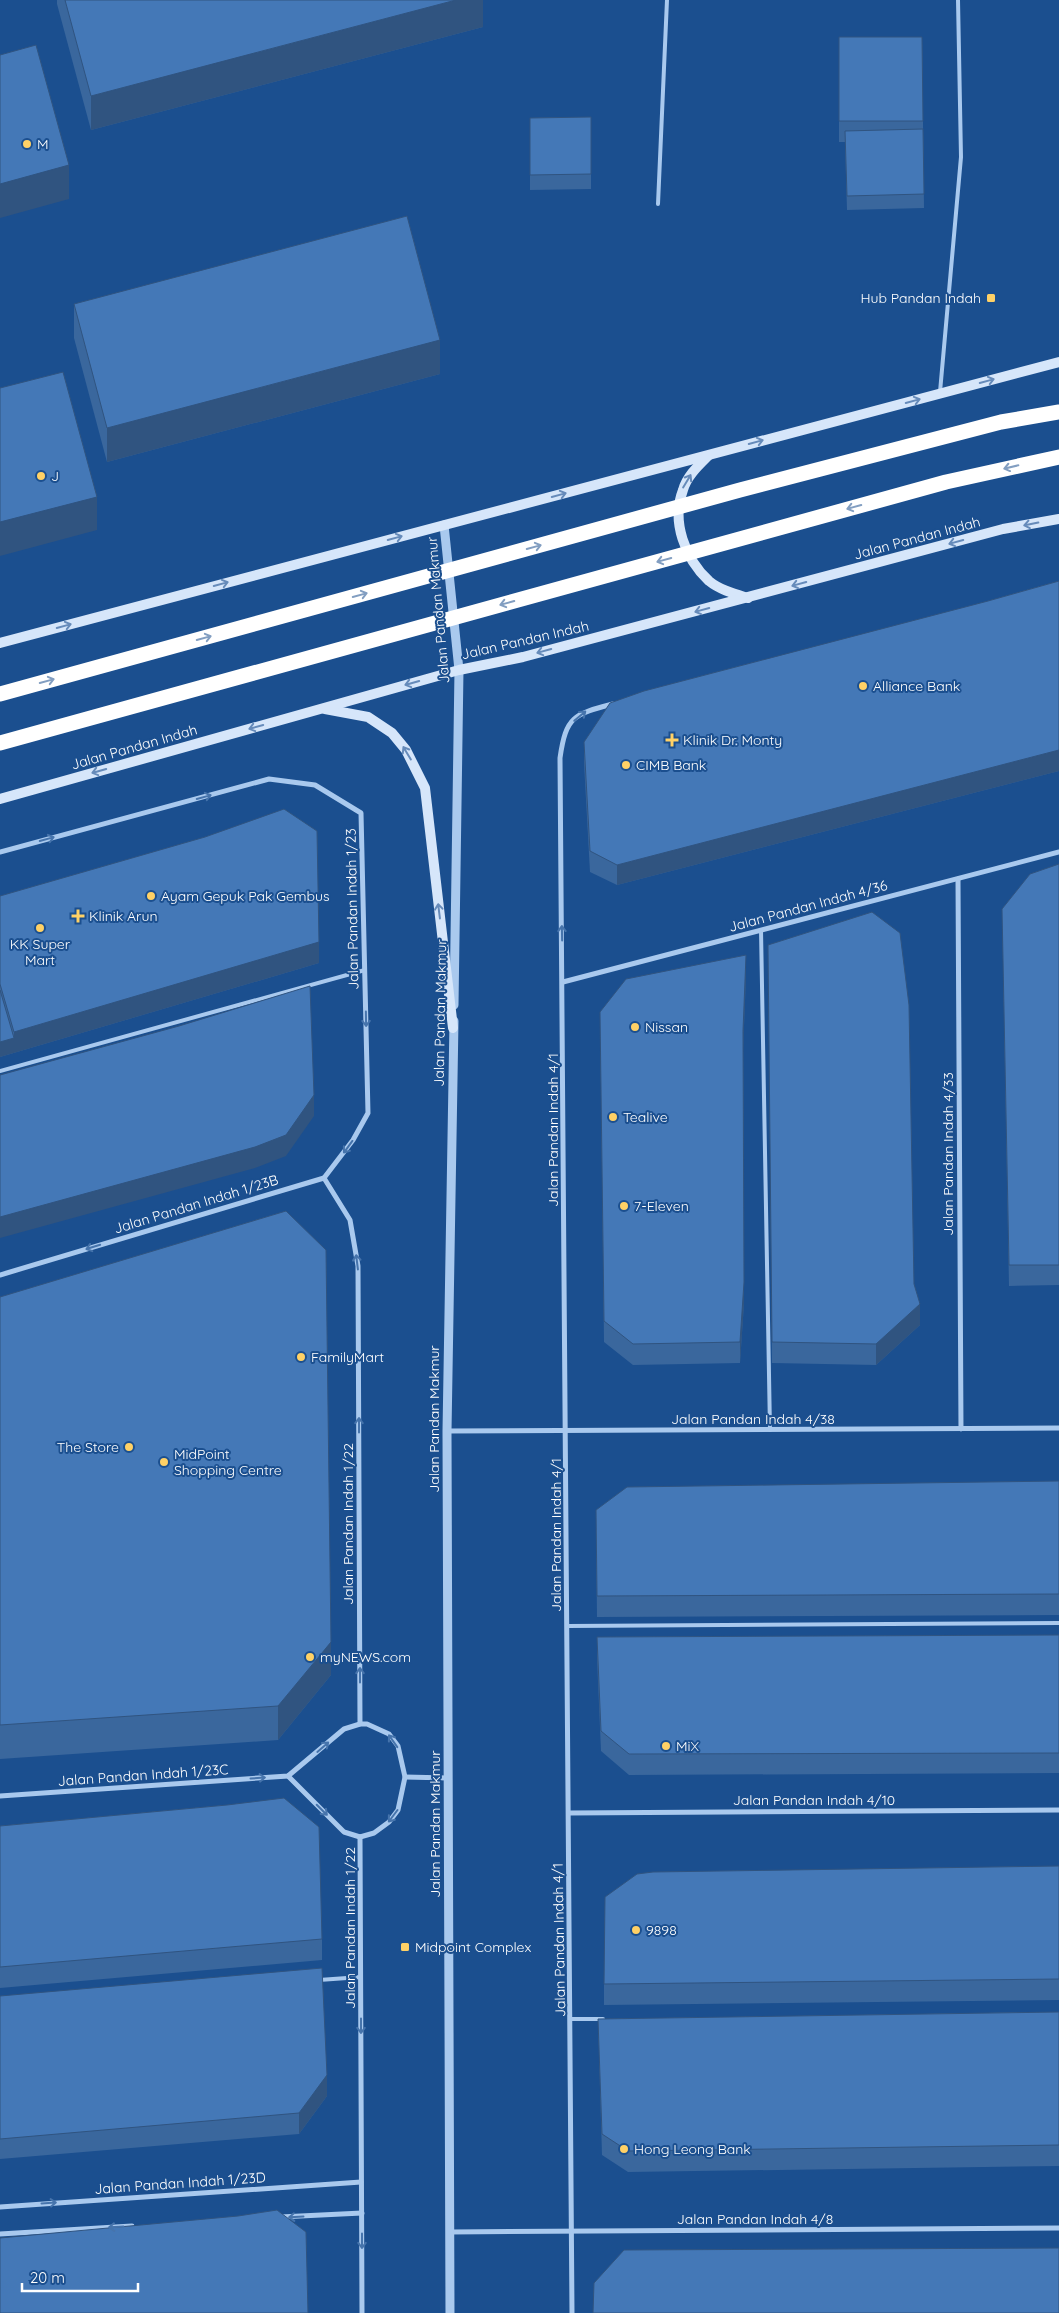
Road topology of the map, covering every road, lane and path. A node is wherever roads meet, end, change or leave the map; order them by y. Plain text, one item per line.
1 (668, 0) edge
2 (958, 0) edge
3 (658, 204) dead end
4 (1059, 362) edge
5 (940, 394) junction
6 (1059, 412) edge
7 (709, 455) junction
8 (1059, 456) edge
9 (1059, 518) edge
10 (444, 525) junction
11 (749, 598) junction
12 (0, 643) edge
13 (459, 670) junction
14 (0, 694) edge
15 (621, 702) edge
16 (323, 708) junction
17 (0, 743) edge
18 (0, 798) edge
19 (0, 852) edge
20 (1059, 852) edge
21 (958, 879) junction
22 (761, 930) junction
23 (365, 970) junction
24 (563, 982) junction
25 (453, 1028) junction
26 (0, 1071) edge
27 (324, 1178) junction
28 (0, 1275) edge
29 (960, 1428) junction
30 (1059, 1428) edge
31 (566, 1430) junction
32 (770, 1430) junction
33 (447, 1431) junction
34 (1059, 1623) edge
35 (567, 1626) junction
36 (360, 1724) junction
37 (288, 1776) junction
38 (406, 1777) junction
39 (448, 1778) junction
40 (0, 1796) edge
41 (1059, 1810) edge
42 (569, 1813) junction
43 (360, 1837) junction
44 (361, 1977) junction
45 (313, 1980) edge
46 (610, 2018) edge
47 (571, 2019) junction
48 (361, 2182) junction
49 (0, 2207) edge
50 (362, 2213) junction
51 (274, 2218) edge
52 (137, 2226) edge
53 (1059, 2228) edge
54 (572, 2231) junction
55 (450, 2232) junction
56 (0, 2234) edge
57 (362, 2313) edge
58 (450, 2313) edge
59 (572, 2313) edge

1 - 3 lane
2 - 5 lane
5 -> 4 main road
7 -> 5 main road
14 -> 6 highway, bridge
10 -> 7 main road
11 -> 7 main road
8 -> 17 highway, bridge
9 -> 11 main road, Jalan Pandan Indah
12 -> 10 main road
10 - 13 street, Jalan Pandan Makmur
11 -> 13 main road, Jalan Pandan Indah
13 -> 16 main road, Jalan Pandan Indah
13 - 25 street, Jalan Pandan Makmur
24 -> 15 street, Jalan Pandan Indah 4/1
16 -> 18 main road, Jalan Pandan Indah
25 -> 16 main road
19 -> 23 street, Jalan Pandan Indah 1/23
20 - 21 street, Jalan Pandan Indah 4/36
21 - 22 street, Jalan Pandan Indah 4/36
21 - 29 street, Jalan Pandan Indah 4/33
22 - 24 street, Jalan Pandan Indah 4/36
22 - 32 lane
23 - 26 lane
23 -> 27 street, Jalan Pandan Indah 1/23
24 - 31 street, Jalan Pandan Indah 4/1
25 - 33 street, Jalan Pandan Makmur
27 -> 28 street, Jalan Pandan Indah 1/23B
36 -> 27 street, Jalan Pandan Indah 1/22
29 - 30 street, Jalan Pandan Indah 4/38
29 - 32 street, Jalan Pandan Indah 4/38
31 - 32 street, Jalan Pandan Indah 4/38
31 - 33 street, Jalan Pandan Indah 4/38
31 - 35 street, Jalan Pandan Indah 4/1
33 - 39 street, Jalan Pandan Makmur
34 - 35 lane
35 - 42 street, Jalan Pandan Indah 4/1
37 -> 36 street
38 -> 36 street, Jalan Pandan Indah 1/22
40 -> 37 street, Jalan Pandan Indah 1/23C
37 -> 43 street
38 - 39 street
38 -> 43 street, Jalan Pandan Indah 1/22
39 - 55 street, Jalan Pandan Makmur
41 - 42 street, Jalan Pandan Indah 4/10
42 - 47 street, Jalan Pandan Indah 4/1
43 - 44 street, Jalan Pandan Indah 1/22
44 - 45 lane
44 -> 48 street, Jalan Pandan Indah 1/22
46 - 47 lane
47 - 54 street, Jalan Pandan Indah 4/1
49 -> 48 street, Jalan Pandan Indah 1/23D
48 - 50 street, Jalan Pandan Indah 1/22
50 -> 51 street
50 -> 57 street, Jalan Pandan Indah 1/22
52 -> 56 street
53 - 54 street, Jalan Pandan Indah 4/8
54 - 55 street, Jalan Pandan Indah 4/8
54 - 59 street, Jalan Pandan Indah 4/1
55 - 58 street, Jalan Pandan Makmur

